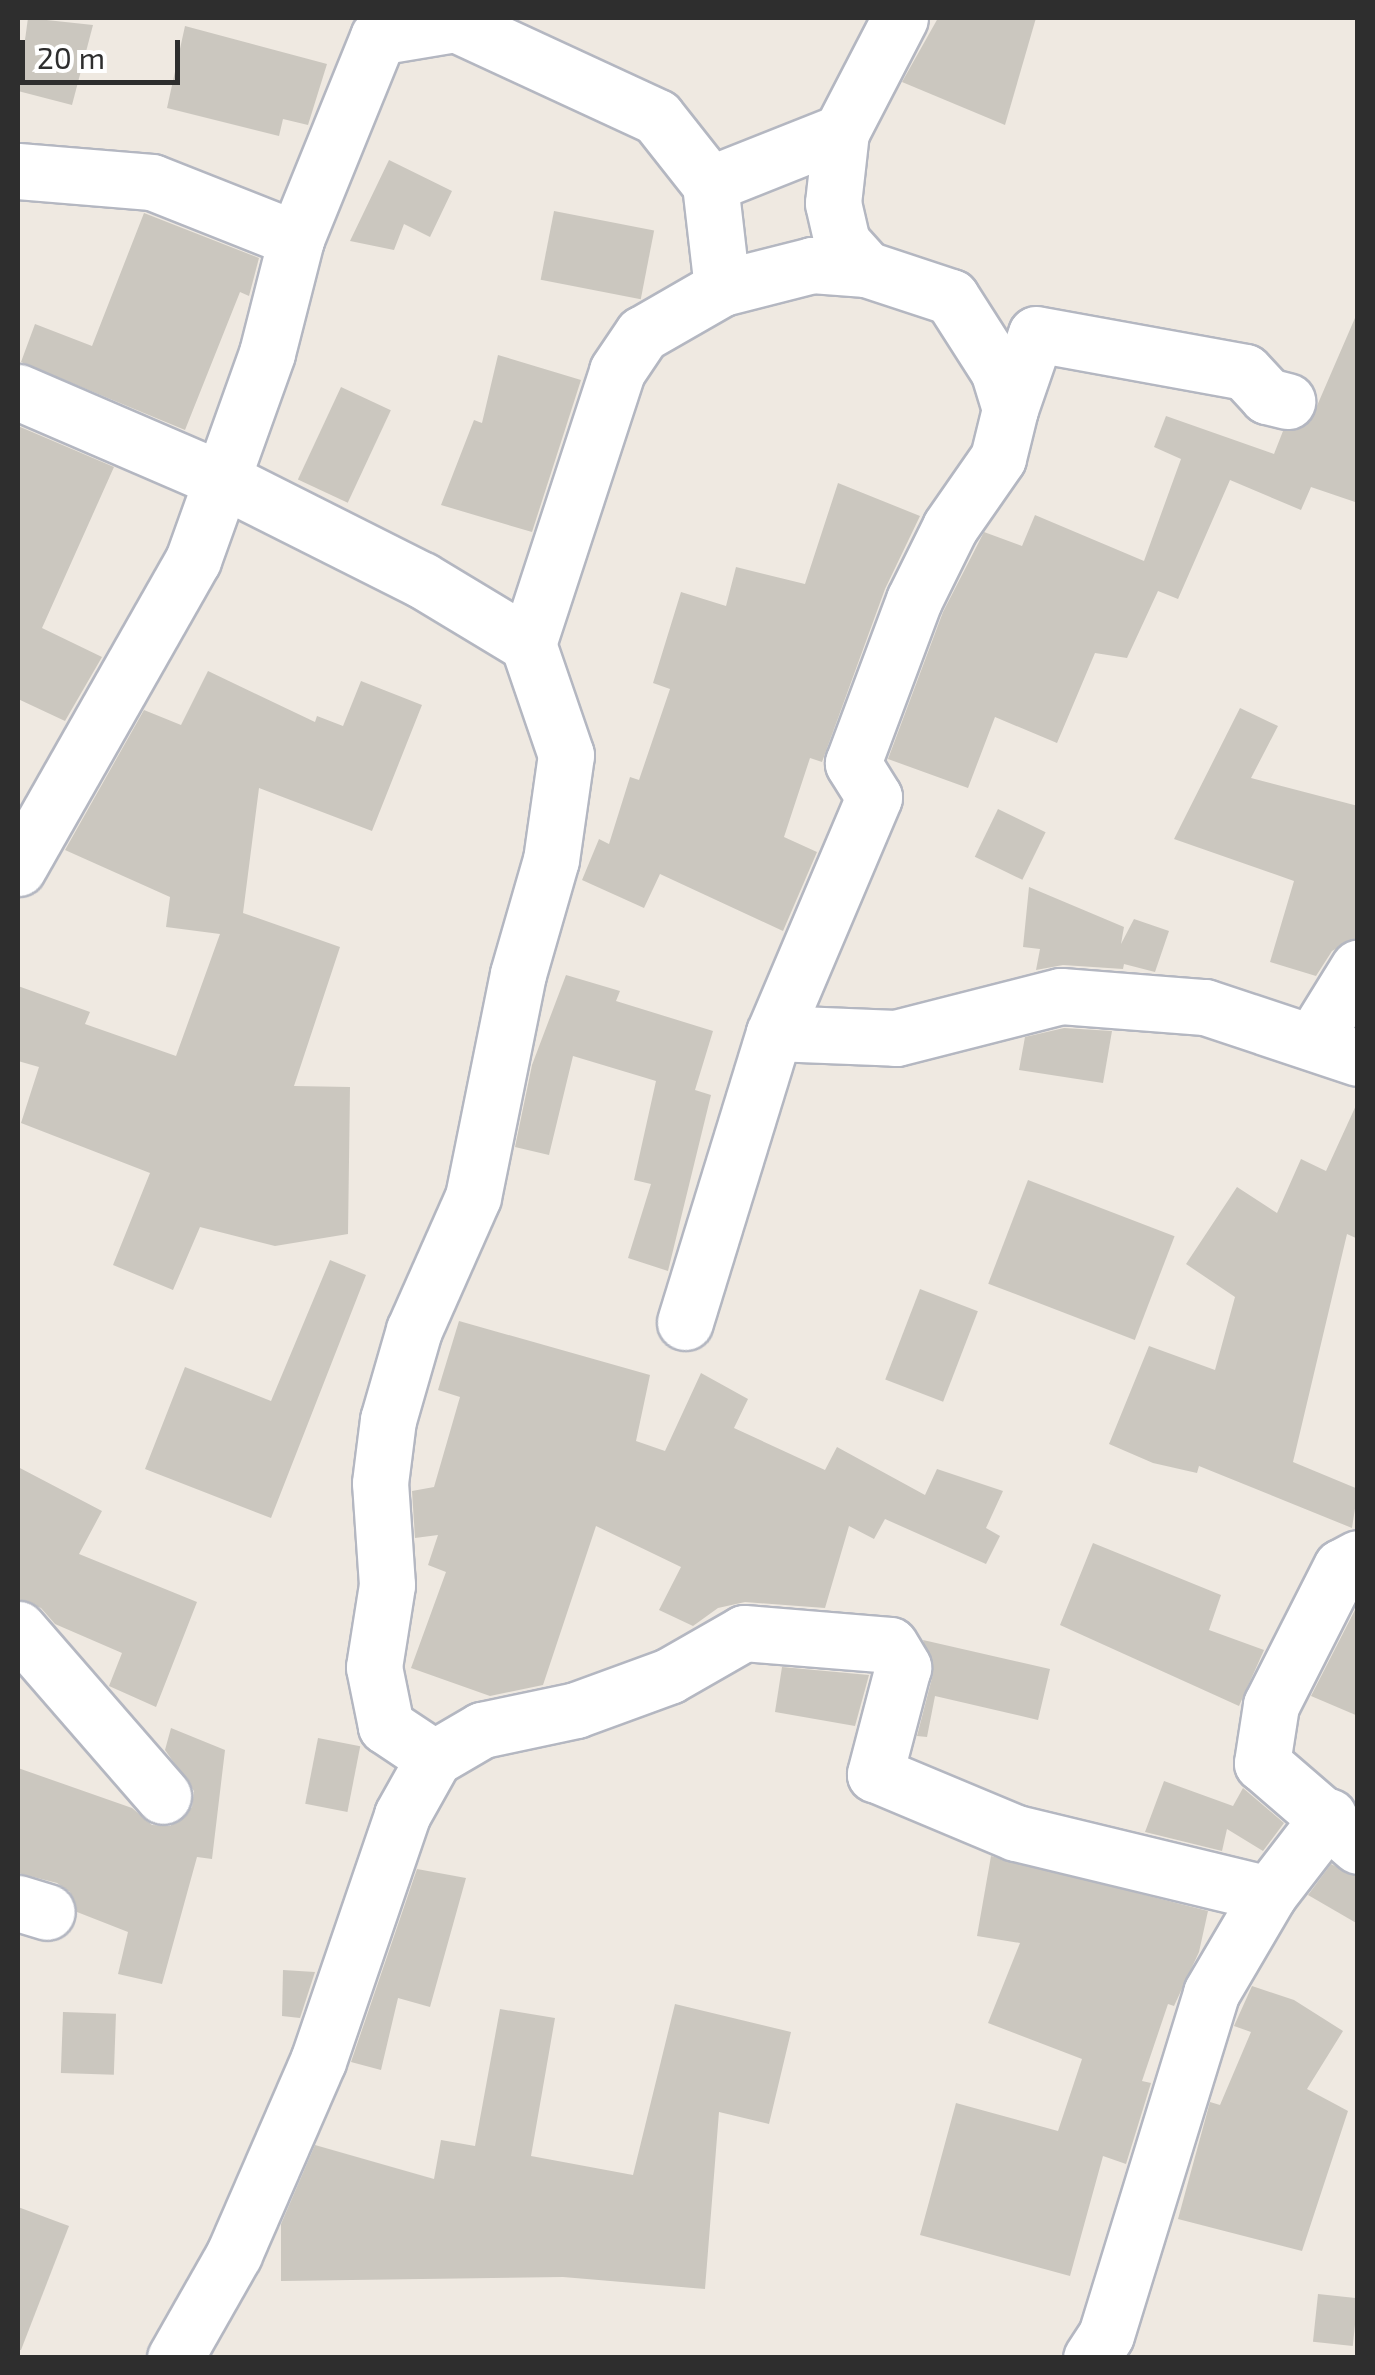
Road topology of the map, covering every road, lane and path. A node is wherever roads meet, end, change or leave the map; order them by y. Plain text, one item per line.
1 (900, 18) edge
2 (841, 132) junction
3 (18, 171) edge
4 (710, 184) junction
5 (296, 239) junction
6 (866, 269) junction
7 (722, 288) junction
8 (18, 392) edge
9 (1287, 402) dead end
10 (1010, 408) junction
11 (225, 482) junction
12 (528, 644) junction
13 (18, 868) edge
14 (1358, 968) edge
15 (774, 1034) junction
16 (1336, 1048) edge
17 (686, 1322) dead end
18 (1358, 1558) edge
19 (18, 1628) edge
20 (434, 1758) junction
21 (163, 1796) dead end
22 (1344, 1831) edge
23 (1270, 1894) junction
24 (175, 2358) edge
25 (1091, 2358) edge

1 - 2 street
2 - 4 street
2 - 6 street
3 - 5 street
4 - 5 street
4 - 7 street
5 - 11 street
6 - 7 street
6 - 10 street
7 - 12 street
8 - 11 street
9 - 10 street
10 - 15 street
11 - 12 street
11 - 13 street
12 - 20 street
14 - 16 street
15 - 16 street
15 - 17 street
18 - 22 street
19 - 21 street
20 - 23 street
20 - 24 street
22 - 23 street
23 - 25 street

